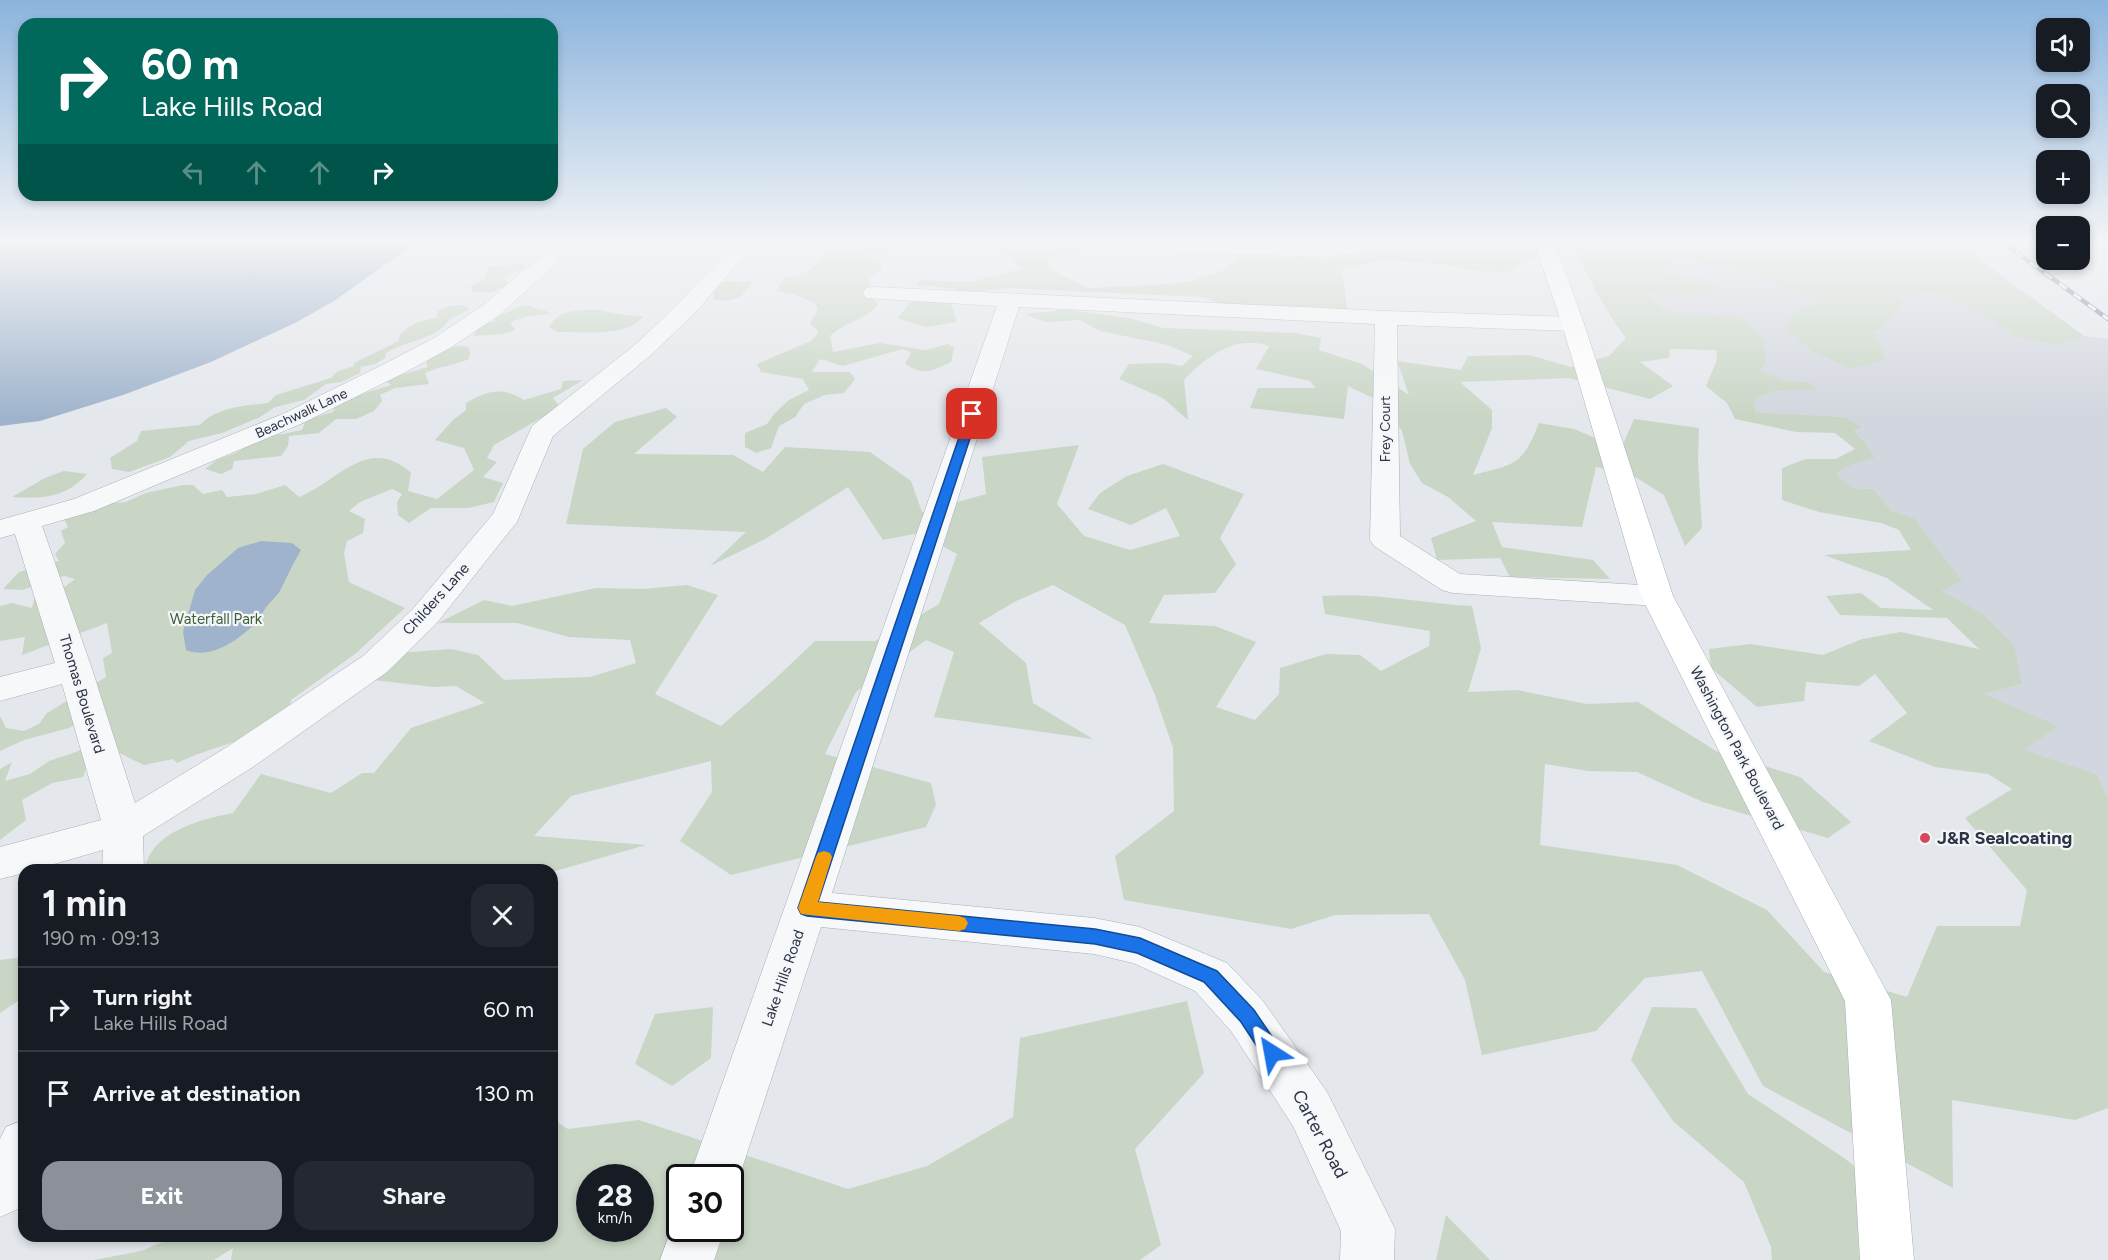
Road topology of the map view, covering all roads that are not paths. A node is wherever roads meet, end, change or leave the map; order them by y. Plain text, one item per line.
1 (503, 300) edge
2 (694, 300) edge
3 (992, 300) edge
4 (1565, 300) edge
5 (1010, 301) junction
6 (1386, 318) junction
7 (1573, 324) junction
8 (13, 525) edge
9 (1658, 596) junction
10 (75, 669) junction
11 (0, 689) edge
12 (123, 829) junction
13 (0, 863) edge
14 (123, 864) edge
15 (807, 908) junction
16 (18, 1156) edge
17 (720, 1164) edge
18 (0, 1191) edge
19 (693, 1242) edge
20 (687, 1260) edge
21 (1367, 1260) edge
22 (1887, 1260) edge

1 - 8 street, Beachwalk Lane
2 - 12 street, Childers Lane
3 - 5 street
4 - 7 street, Washington Park Boulevard
5 - 6 street
5 - 15 street, Lake Hills Road
6 - 7 street
6 - 9 street, Frey Court
7 - 9 street, Washington Park Boulevard
8 - 10 street, Thomas Boulevard
9 - 22 street, Washington Park Boulevard
10 - 11 street
10 - 12 street, Thomas Boulevard
12 - 13 street, Childers Lane
12 - 14 street, Thomas Boulevard
15 - 17 street, Lake Hills Road
15 - 21 street, Carter Road
16 - 18 street
19 - 20 street

